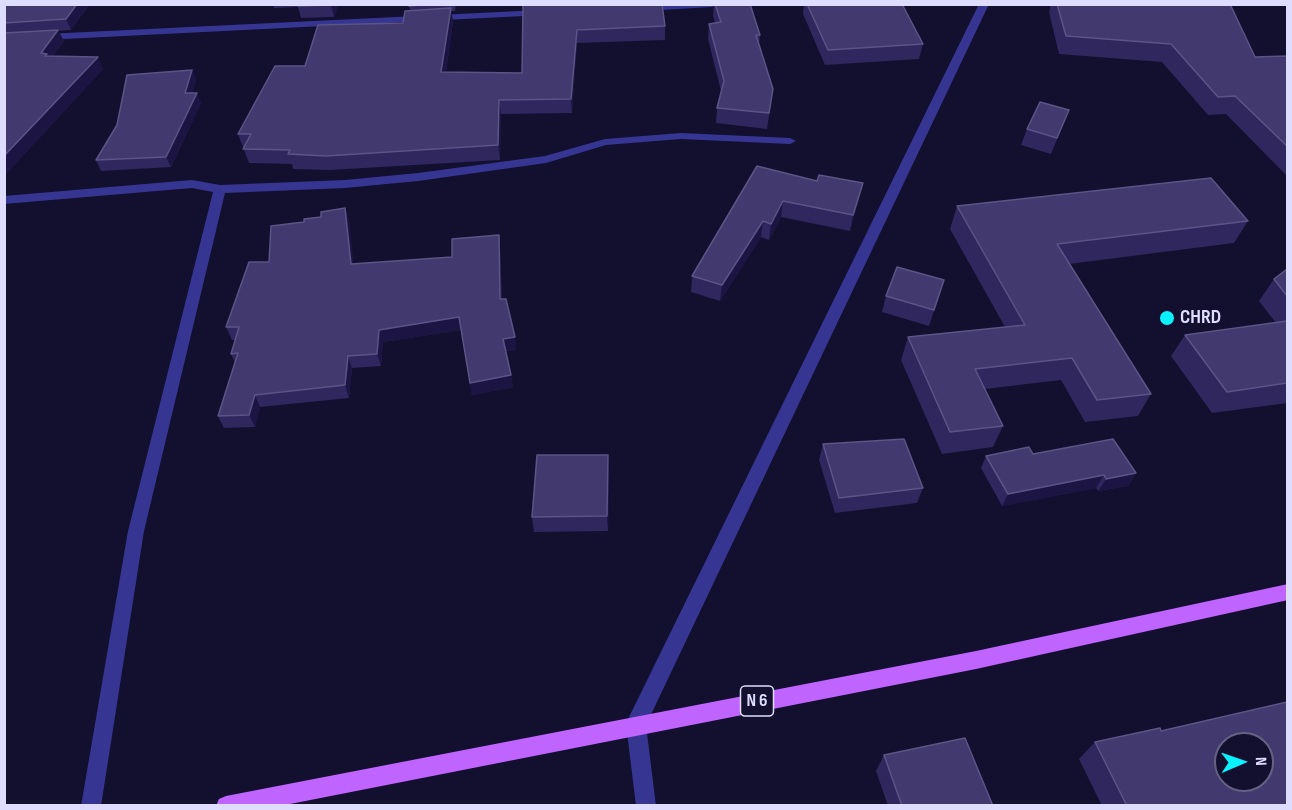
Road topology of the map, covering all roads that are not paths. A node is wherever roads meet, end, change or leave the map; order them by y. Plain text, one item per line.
1 (712, 4) edge
2 (984, 4) edge
3 (629, 9) edge
4 (558, 12) edge
5 (4, 39) edge
6 (790, 141) dead end
7 (220, 189) junction
8 (4, 200) edge
9 (1287, 592) edge
10 (636, 724) junction
11 (92, 806) edge
12 (226, 806) edge
13 (646, 806) edge

1 - 3 street
2 - 10 street
4 - 5 street
6 - 7 street
7 - 8 street
7 - 11 street
9 - 10 main road, N 6
10 - 12 main road, N 6
10 - 13 street

